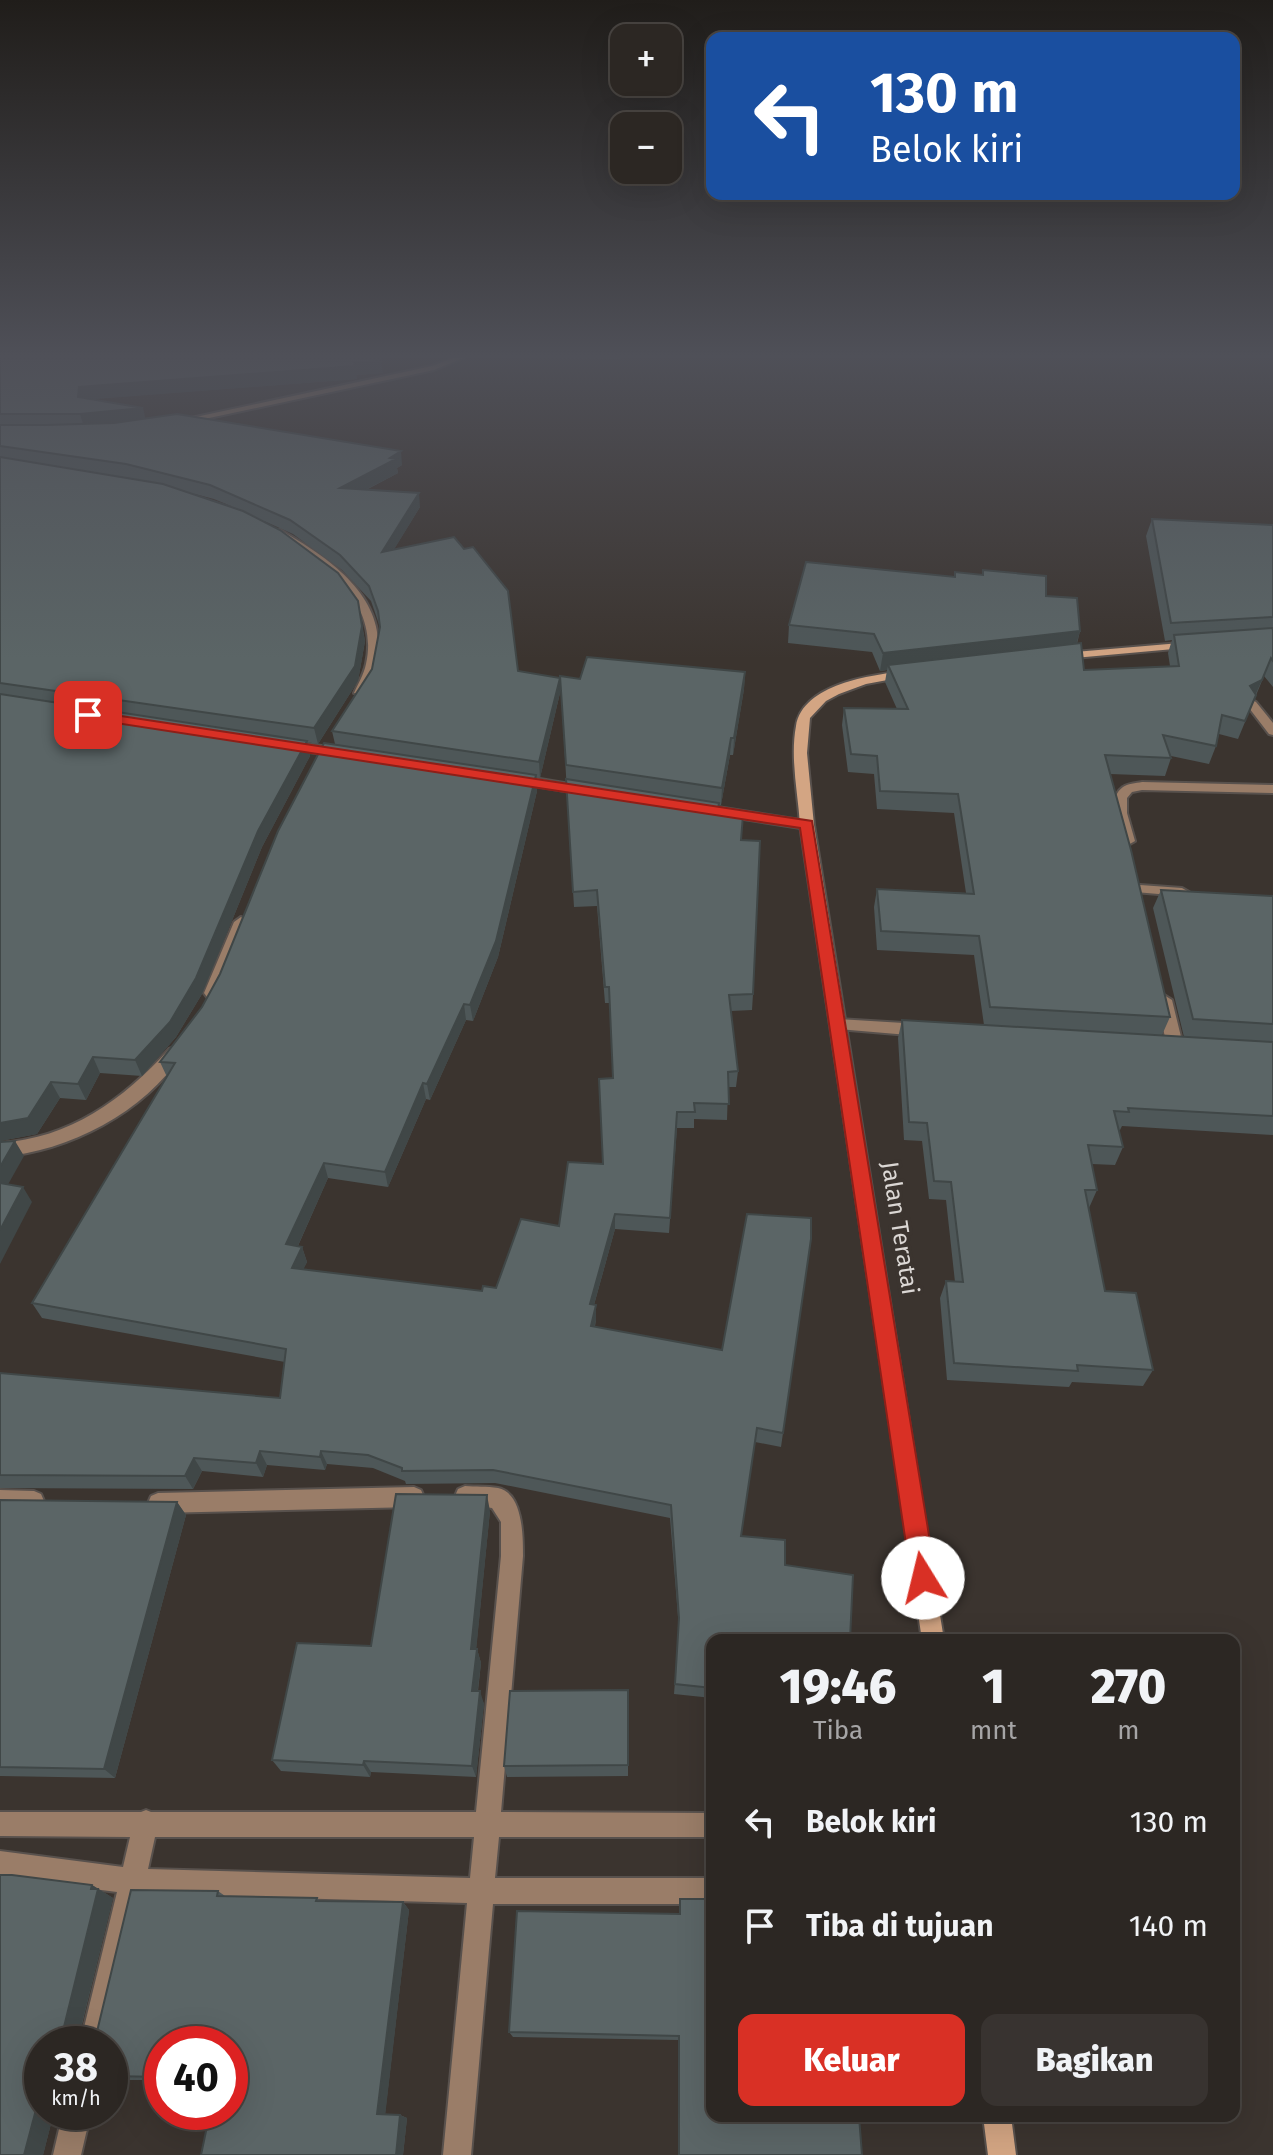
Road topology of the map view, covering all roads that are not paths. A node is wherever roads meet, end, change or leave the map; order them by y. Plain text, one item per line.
1 (267, 527) edge
2 (1200, 644) edge
3 (1051, 658) edge
4 (914, 673) edge
5 (1252, 704) edge
6 (353, 706) edge
7 (1273, 731) edge
8 (277, 743) edge
9 (353, 755) edge
10 (509, 778) edge
11 (1273, 789) edge
12 (603, 793) edge
13 (682, 805) edge
14 (807, 825) junction
15 (1132, 859) edge
16 (1136, 874) edge
17 (1140, 889) junction
18 (1199, 893) edge
19 (248, 905) edge
20 (1143, 905) edge
21 (1161, 983) edge
22 (206, 1009) edge
23 (838, 1024) junction
24 (943, 1031) edge
25 (190, 1036) edge
26 (1174, 1045) edge
27 (0, 1150) edge
28 (0, 1500) edge
29 (59, 1501) edge
30 (132, 1503) edge
31 (932, 1634) edge
32 (146, 1822) junction
33 (0, 1824) edge
34 (486, 1825) junction
35 (706, 1825) edge
36 (0, 1864) edge
37 (132, 1881) junction
38 (480, 1891) junction
39 (706, 1891) edge
40 (98, 2026) edge
41 (998, 2122) edge
42 (73, 2130) edge
43 (67, 2155) edge
44 (457, 2155) edge
45 (1002, 2155) edge

1 - 6 street
2 - 3 street
4 - 14 street, Jalan Teratai
5 - 7 street
8 - 9 street
10 - 12 street
11 - 15 street
13 - 14 street
14 - 23 street, Jalan Teratai
16 - 17 street
17 - 18 street
17 - 20 street
19 - 22 street
21 - 26 street
23 - 24 street
23 - 31 street, Jalan Teratai
25 - 27 street
28 - 29 street
30 - 34 street
32 - 33 street
32 - 34 street
32 - 37 street
34 - 35 street
34 - 38 street
36 - 37 street
37 - 38 street
37 - 40 street
38 - 39 street
38 - 44 street
41 - 45 street
42 - 43 street

